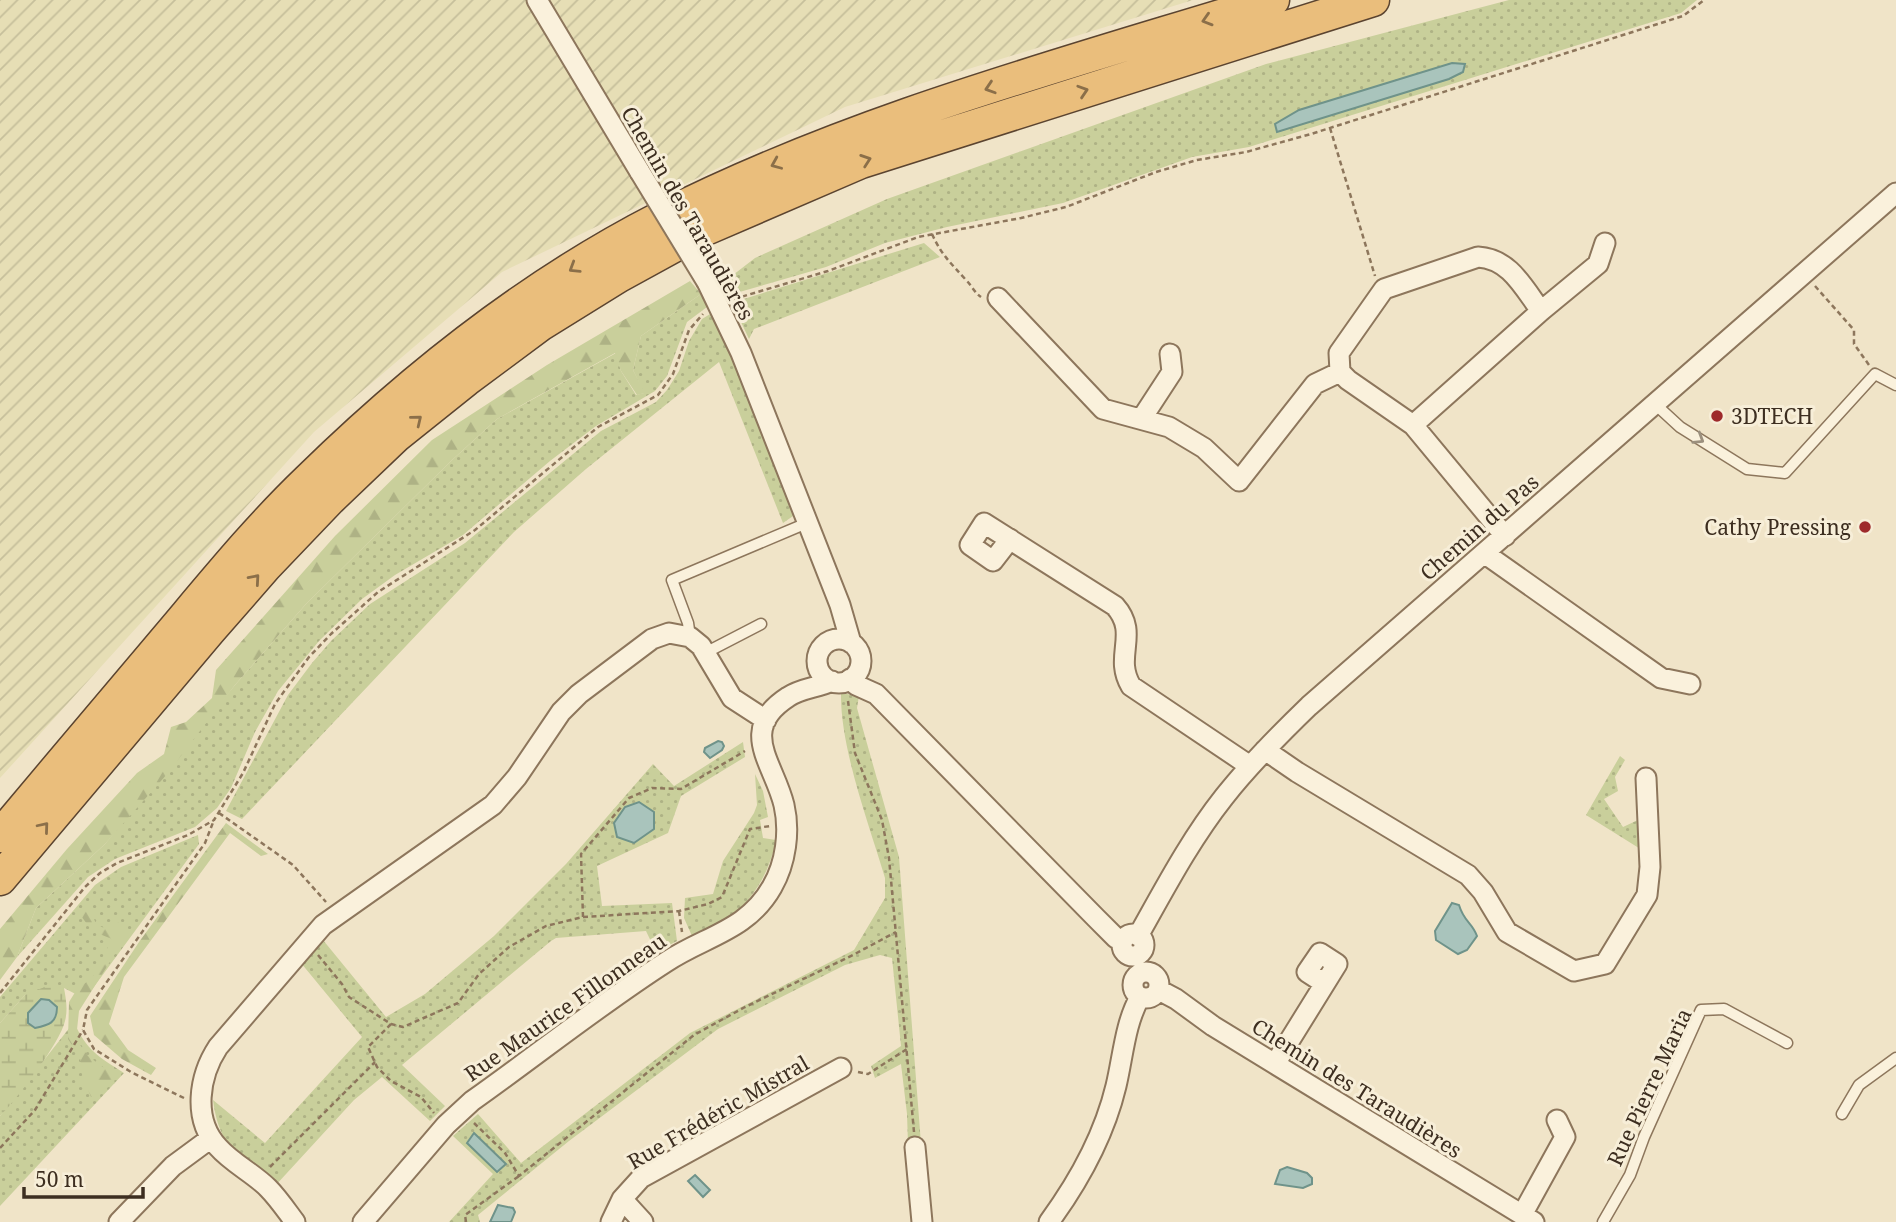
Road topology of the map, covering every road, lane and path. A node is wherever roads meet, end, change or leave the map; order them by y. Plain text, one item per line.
1 (537, 0) edge
2 (1273, 0) edge
3 (1373, 0) edge
4 (1704, 0) edge
5 (1330, 128) junction
6 (1892, 203) edge
7 (932, 234) junction
8 (1605, 243) dead end
9 (1804, 274) junction
10 (1384, 289) junction
11 (998, 298) joint
12 (720, 305) junction
13 (1541, 311) junction
14 (1170, 354) dead end
15 (1340, 372) junction
16 (1875, 374) junction
17 (1896, 385) edge
18 (1655, 404) junction
19 (1142, 418) junction
20 (1413, 425) junction
21 (807, 523) junction
22 (1505, 536) junction
23 (1010, 540) dead end
24 (1484, 554) junction
25 (761, 624) dead end
26 (690, 637) junction
27 (848, 648) junction
28 (705, 653) junction
29 (817, 664) junction
30 (843, 680) junction
31 (1689, 684) dead end
32 (800, 690) junction
33 (876, 694) junction
34 (766, 720) junction
35 (762, 749) junction
36 (1265, 750) junction
37 (1248, 767) junction
38 (1647, 778) dead end
39 (219, 813) junction
40 (214, 820) junction
41 (787, 823) junction
42 (0, 836) edge
43 (0, 879) edge
44 (679, 911) junction
45 (337, 914) junction
46 (583, 916) junction
47 (896, 932) junction
48 (307, 943) junction
49 (1134, 946) junction
50 (688, 948) junction
51 (1324, 983) dead end
52 (1147, 984) junction
53 (0, 993) edge
54 (391, 1024) junction
55 (83, 1030) junction
56 (1787, 1043) dead end
57 (906, 1049) junction
58 (1896, 1058) edge
59 (375, 1062) junction
60 (1275, 1064) junction
61 (841, 1068) joint
62 (201, 1099) junction
63 (461, 1111) junction
64 (1842, 1114) dead end
65 (1557, 1120) dead end
66 (446, 1125) junction
67 (211, 1138) junction
68 (915, 1147) joint
69 (0, 1148) edge
70 (519, 1176) junction
71 (258, 1179) junction
72 (622, 1199) junction
73 (1528, 1218) edge
74 (119, 1222) edge
75 (295, 1222) edge
76 (363, 1222) edge
77 (466, 1222) edge
78 (611, 1222) edge
79 (643, 1222) edge
80 (922, 1222) edge
81 (1049, 1222) edge
82 (1603, 1222) edge

1 - 12 street, Chemin des Taraudières, bridge
2 -> 42 highway
43 -> 3 highway
4 - 5 path
5 - 7 path
5 - 10 path
6 - 9 street, Chemin du Pas
7 - 11 path
7 - 12 path
8 - 13 street
9 - 16 path
9 - 18 street, Chemin du Pas
10 - 13 street
10 - 15 street
11 - 19 street
12 - 21 street, Chemin des Taraudières
12 - 39 path
13 - 20 street
14 - 19 street
15 - 19 street
15 - 20 street
16 - 17 lane
18 -> 16 lane
18 - 22 street, Chemin du Pas
20 - 22 street
21 - 26 lane
21 - 27 street, Chemin des Taraudières
22 - 24 street, Chemin du Pas
23 - 37 street
24 - 31 street
24 - 36 street, Chemin du Pas
25 - 28 lane
26 - 28 street
26 - 45 street
27 - 29 street
27 - 30 street
27 - 33 street, Chemin des Taraudières
28 - 34 street
29 - 30 street
29 - 32 street
30 - 32 street
30 - 33 street, Chemin des Taraudières
30 - 47 path
32 - 34 street
33 - 49 street, Chemin des Taraudières
34 - 35 street
35 - 41 street, Rue Maurice Fillonneau
35 - 46 path
36 - 37 street, Chemin du Pas
36 - 38 street
37 - 49 street, Chemin du Pas
39 - 40 path
39 - 45 path
40 - 53 path
40 - 55 path
41 - 44 path
41 - 50 street, Rue Maurice Fillonneau
44 - 46 path
44 - 50 path
45 - 48 street
46 - 54 path
47 - 57 path
47 - 70 path
48 - 54 path
48 - 62 street
49 - 52 street, Chemin des Taraudières
50 - 63 street, Rue Maurice Fillonneau
51 - 60 street
52 - 60 street, Chemin des Taraudières
52 - 81 street
54 - 59 path
55 - 62 path
55 - 69 path
56 - 82 lane, Rue Pierre Maria
57 - 61 path
57 - 68 path
58 - 64 lane
59 - 66 path
59 - 71 path
60 - 73 street, Chemin des Taraudières
61 - 72 street, Rue Frédéric Mistral
62 - 67 street
63 - 66 street, Rue Maurice Fillonneau
63 - 70 path
65 - 73 street
66 - 76 street, Rue Maurice Fillonneau
67 - 71 street
67 - 74 street
68 - 80 street
70 - 77 path
71 - 75 street
72 - 78 street, Rue Frédéric Mistral
72 - 79 street, Rue Frédéric Mistral

